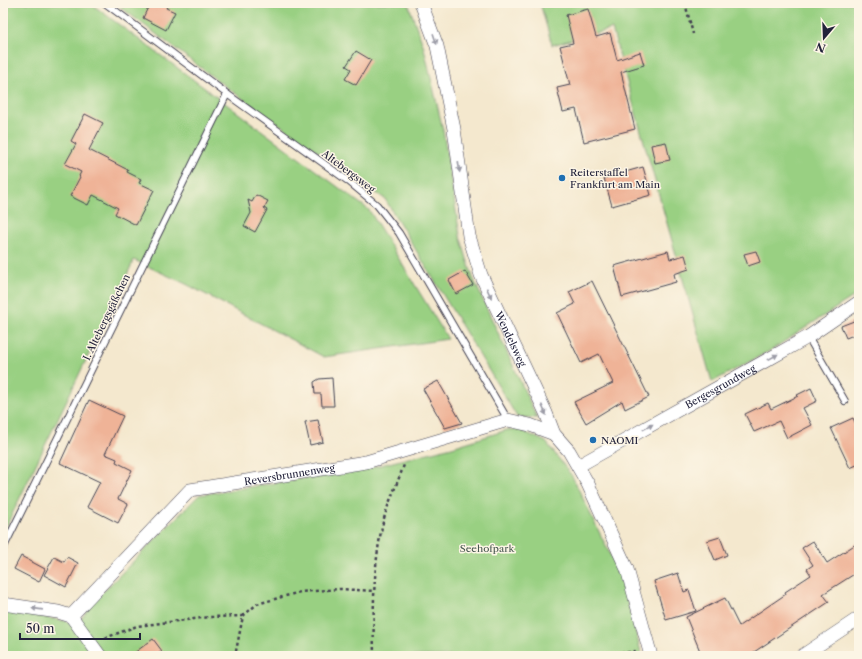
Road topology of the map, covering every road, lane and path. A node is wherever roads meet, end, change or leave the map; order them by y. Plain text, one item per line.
1 (105, 3) edge
2 (421, 3) edge
3 (685, 3) edge
4 (693, 34) dead end
5 (227, 94) junction
6 (859, 302) edge
7 (808, 338) junction
8 (845, 401) dead end
9 (508, 420) junction
10 (554, 434) junction
11 (410, 450) junction
12 (578, 466) junction
13 (3, 549) edge
14 (374, 591) junction
15 (3, 604) edge
16 (70, 616) junction
17 (243, 616) junction
18 (859, 618) edge
19 (90, 643) junction
20 (650, 652) edge
21 (100, 656) edge
22 (235, 656) edge
23 (374, 656) edge
24 (603, 656) edge
25 (802, 656) edge

1 - 5 lane, Altebergsweg
2 -> 10 street, Wendelsweg
3 - 4 path
5 - 9 lane, Altebergsweg
5 - 13 lane, I. Altebergsgäßchen
6 - 7 street, Bergesgrundweg
7 - 8 lane
12 -> 7 street, Bergesgrundweg
9 - 10 street, Reversbrunnenweg
9 - 11 street, Reversbrunnenweg
10 - 12 street, Wendelsweg
11 - 14 path
11 - 16 street, Reversbrunnenweg
12 - 20 street, Wendelsweg
14 - 17 path
14 - 23 path
16 -> 15 street
16 - 19 street
17 - 19 path
17 - 22 path
18 - 25 street
19 - 21 street
20 - 24 path

